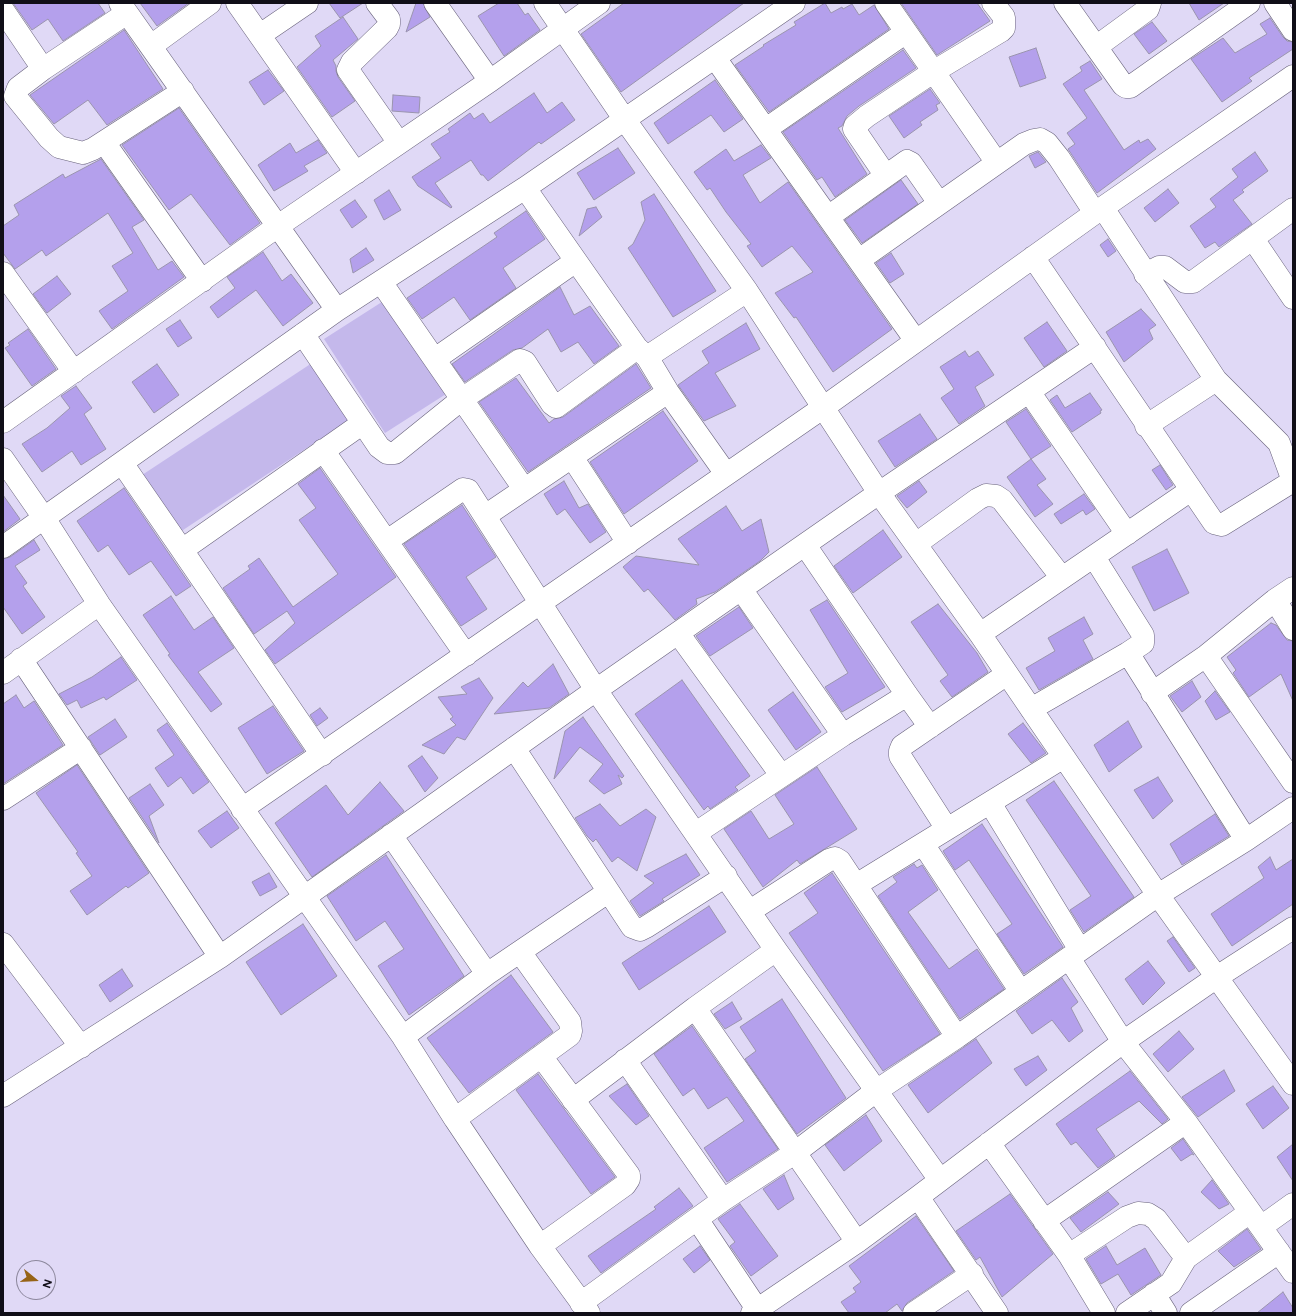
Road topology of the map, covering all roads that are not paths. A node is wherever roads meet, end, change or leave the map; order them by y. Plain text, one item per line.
1 (210, 3) edge
2 (237, 3) edge
3 (307, 3) edge
4 (377, 3) edge
5 (435, 3) edge
6 (545, 3) edge
7 (599, 3) edge
8 (794, 3) edge
9 (886, 3) edge
10 (993, 3) edge
11 (1065, 3) edge
12 (1150, 3) edge
13 (1249, 3) edge
14 (1275, 3) edge
15 (124, 8) edge
16 (3, 10) edge
17 (563, 28) junction
18 (1293, 30) edge
19 (905, 32) junction
20 (260, 36) junction
21 (151, 46) junction
22 (1096, 47) junction
23 (715, 58) junction
24 (43, 69) junction
25 (933, 72) junction
26 (1293, 76) edge
27 (490, 81) junction
28 (182, 91) junction
29 (625, 120) junction
30 (766, 129) junction
31 (104, 142) junction
32 (400, 143) junction
33 (997, 163) junction
34 (356, 173) junction
35 (886, 176) junction
36 (525, 188) junction
37 (939, 203) junction
38 (1293, 209) edge
39 (1099, 210) junction
40 (828, 217) junction
41 (278, 226) junction
42 (1253, 239) junction
43 (1033, 257) junction
44 (858, 260) junction
45 (576, 261) junction
46 (3, 273) edge
47 (1145, 274) junction
48 (202, 281) junction
49 (381, 282) junction
50 (747, 291) junction
51 (1293, 298) edge
52 (337, 310) junction
53 (303, 334) junction
54 (916, 341) junction
55 (1095, 347) junction
56 (642, 353) junction
57 (434, 359) junction
58 (74, 372) junction
59 (1216, 380) junction
60 (668, 392) junction
61 (1030, 393) junction
62 (462, 399) junction
63 (824, 407) junction
64 (3, 422) edge
65 (363, 423) junction
66 (1146, 426) junction
67 (1286, 437) edge
68 (323, 450) junction
69 (572, 457) junction
70 (3, 459) edge
71 (122, 463) junction
72 (726, 474) junction
73 (1293, 481) edge
74 (524, 489) junction
75 (1191, 490) junction
76 (879, 493) junction
77 (485, 516) junction
78 (44, 518) junction
79 (1127, 534) junction
80 (387, 541) junction
81 (628, 543) junction
82 (916, 544) junction
83 (805, 545) junction
84 (3, 547) edge
85 (182, 550) junction
86 (1094, 557) junction
87 (1062, 578) junction
88 (1293, 588) edge
89 (741, 589) junction
90 (1275, 600) junction
91 (98, 604) junction
92 (540, 604) junction
93 (1293, 629) edge
94 (678, 633) junction
95 (980, 634) junction
96 (1128, 653) junction
97 (466, 655) junction
98 (1206, 656) junction
99 (21, 659) junction
100 (3, 673) edge
101 (1007, 674) junction
102 (596, 690) junction
103 (1152, 693) junction
104 (907, 695) junction
105 (1031, 709) junction
106 (930, 727) junction
107 (843, 734) junction
108 (81, 748) junction
109 (514, 748) junction
110 (322, 755) junction
111 (1064, 757) junction
112 (781, 775) junction
113 (1293, 782) edge
114 (3, 799) edge
115 (990, 803) junction
116 (1293, 808) edge
117 (242, 809) junction
118 (947, 829) junction
119 (696, 833) junction
120 (391, 835) junction
121 (1246, 840) junction
122 (923, 844) junction
123 (726, 876) junction
124 (856, 885) junction
125 (608, 892) junction
126 (1158, 895) junction
127 (305, 897) junction
128 (750, 911) junction
129 (1293, 928) edge
130 (3, 944) edge
131 (776, 950) junction
132 (520, 952) junction
133 (1074, 954) junction
134 (220, 957) junction
135 (487, 974) junction
136 (1217, 977) junction
137 (1020, 992) junction
138 (696, 1008) junction
139 (403, 1037) junction
140 (957, 1037) junction
141 (1123, 1042) junction
142 (81, 1047) junction
143 (541, 1056) junction
144 (625, 1060) junction
145 (1293, 1084) edge
146 (876, 1092) junction
147 (3, 1096) edge
148 (573, 1100) junction
149 (455, 1120) junction
150 (1186, 1122) junction
151 (989, 1143) junction
152 (796, 1152) junction
153 (940, 1180) junction
154 (918, 1197) junction
155 (723, 1200) junction
156 (1293, 1204) edge
157 (697, 1219) junction
158 (1256, 1220) junction
159 (1044, 1221) junction
160 (857, 1242) junction
161 (540, 1246) junction
162 (1279, 1252) junction
163 (1069, 1255) junction
164 (1186, 1258) junction
165 (1293, 1272) edge
166 (972, 1274) junction
167 (1154, 1294) junction
168 (585, 1308) edge
169 (926, 1310) edge
170 (755, 1311) edge
171 (997, 1313) edge
172 (1104, 1313) edge
173 (1127, 1313) edge
174 (1166, 1313) edge
175 (1191, 1313) edge

1 - 21 street
2 - 20 street
3 - 20 street
4 - 32 street
5 - 27 street
6 - 17 street
7 - 17 street
8 - 23 street
9 - 19 street
10 - 25 street
11 - 22 street
12 - 22 street
13 - 22 street
14 - 18 street
15 - 21 street
15 - 24 street
16 - 24 street
17 - 27 street
17 - 29 street
19 - 25 street
19 - 30 street
20 - 34 street
21 - 28 street
23 - 29 street
23 - 30 street
24 - 31 street
25 - 33 street
25 - 35 street
26 - 39 street
27 - 32 street
28 - 31 street
28 - 41 street
29 - 36 street
29 - 50 street
30 - 40 street
31 - 48 street
32 - 34 street
33 - 37 street
33 - 39 street
34 - 41 street
35 - 37 street
35 - 40 street
36 - 45 street
36 - 49 street
37 - 44 street
38 - 42 street
39 - 43 street
39 - 47 street
40 - 44 street
41 - 48 street
41 - 52 street
42 - 47 street
42 - 51 street
43 - 54 street
43 - 55 street
44 - 54 street
45 - 56 street
45 - 57 street
46 - 58 street
47 - 59 street
48 - 58 street
49 - 52 street
49 - 57 street
50 - 56 street
50 - 63 street
52 - 53 street
53 - 65 street
53 - 71 street
54 - 63 street
55 - 61 street
55 - 66 street
56 - 60 street
56 - 62 street
57 - 62 street
58 - 64 street
59 - 66 street
59 - 67 street
60 - 69 street
60 - 72 street
61 - 76 street
61 - 79 street
62 - 65 street
62 - 74 street
63 - 72 street
63 - 76 street
65 - 68 street
66 - 75 street
67 - 73 street
68 - 80 street
68 - 85 street
69 - 74 street
69 - 81 street
70 - 78 street
71 - 78 street
71 - 85 street
72 - 81 street
73 - 75 street
74 - 77 street
75 - 79 street
76 - 82 street
76 - 83 street
77 - 80 street
77 - 92 street
78 - 84 street
78 - 91 street
79 - 86 street
80 - 97 street
81 - 92 street
82 - 87 street
82 - 95 street
83 - 89 street
83 - 104 street
85 - 110 street
86 - 87 street
86 - 96 street
87 - 95 street
88 - 90 street
89 - 94 street
89 - 107 street
90 - 93 street
90 - 98 street
91 - 99 street
91 - 117 street
92 - 97 street
92 - 102 street
94 - 102 street
94 - 112 street
95 - 101 street
96 - 103 street
96 - 105 street
97 - 110 street
98 - 103 street
98 - 113 street
99 - 100 street
99 - 108 street
101 - 105 street
101 - 106 street
102 - 109 street
102 - 119 street
103 - 121 street
104 - 106 street
104 - 107 street
105 - 111 street
106 - 118 street
107 - 112 street
108 - 114 street
108 - 134 street
109 - 120 street
109 - 125 street
110 - 117 street
111 - 115 street
111 - 126 street
112 - 119 street
115 - 118 street
115 - 133 street
116 - 121 street
117 - 127 street
118 - 122 street
119 - 123 street
120 - 127 street
120 - 135 street
121 - 126 street
122 - 124 street
122 - 137 street
123 - 125 street
123 - 128 street
124 - 128 street
124 - 140 street
125 - 132 street
126 - 133 street
126 - 136 street
127 - 134 street
127 - 139 street
128 - 131 street
129 - 136 street
130 - 142 street
131 - 138 street
131 - 146 street
132 - 135 street
132 - 143 street
133 - 137 street
133 - 141 street
134 - 142 street
135 - 139 street
136 - 141 street
136 - 145 street
137 - 140 street
138 - 144 street
138 - 152 street
139 - 149 street
140 - 146 street
141 - 150 street
141 - 151 street
142 - 147 street
143 - 148 street
143 - 149 street
144 - 148 street
144 - 155 street
146 - 152 street
146 - 153 street
148 - 161 street
149 - 161 street
150 - 158 street
150 - 159 street
151 - 153 street
151 - 159 street
152 - 155 street
152 - 160 street
153 - 154 street
154 - 160 street
154 - 166 street
155 - 157 street
156 - 158 street
157 - 168 street
157 - 170 street
158 - 162 street
158 - 164 street
159 - 163 street
160 - 170 street
161 - 168 street
162 - 165 street
162 - 175 street
163 - 164 street
163 - 172 street
164 - 167 street
166 - 169 street
166 - 171 street
167 - 173 street
167 - 174 street

